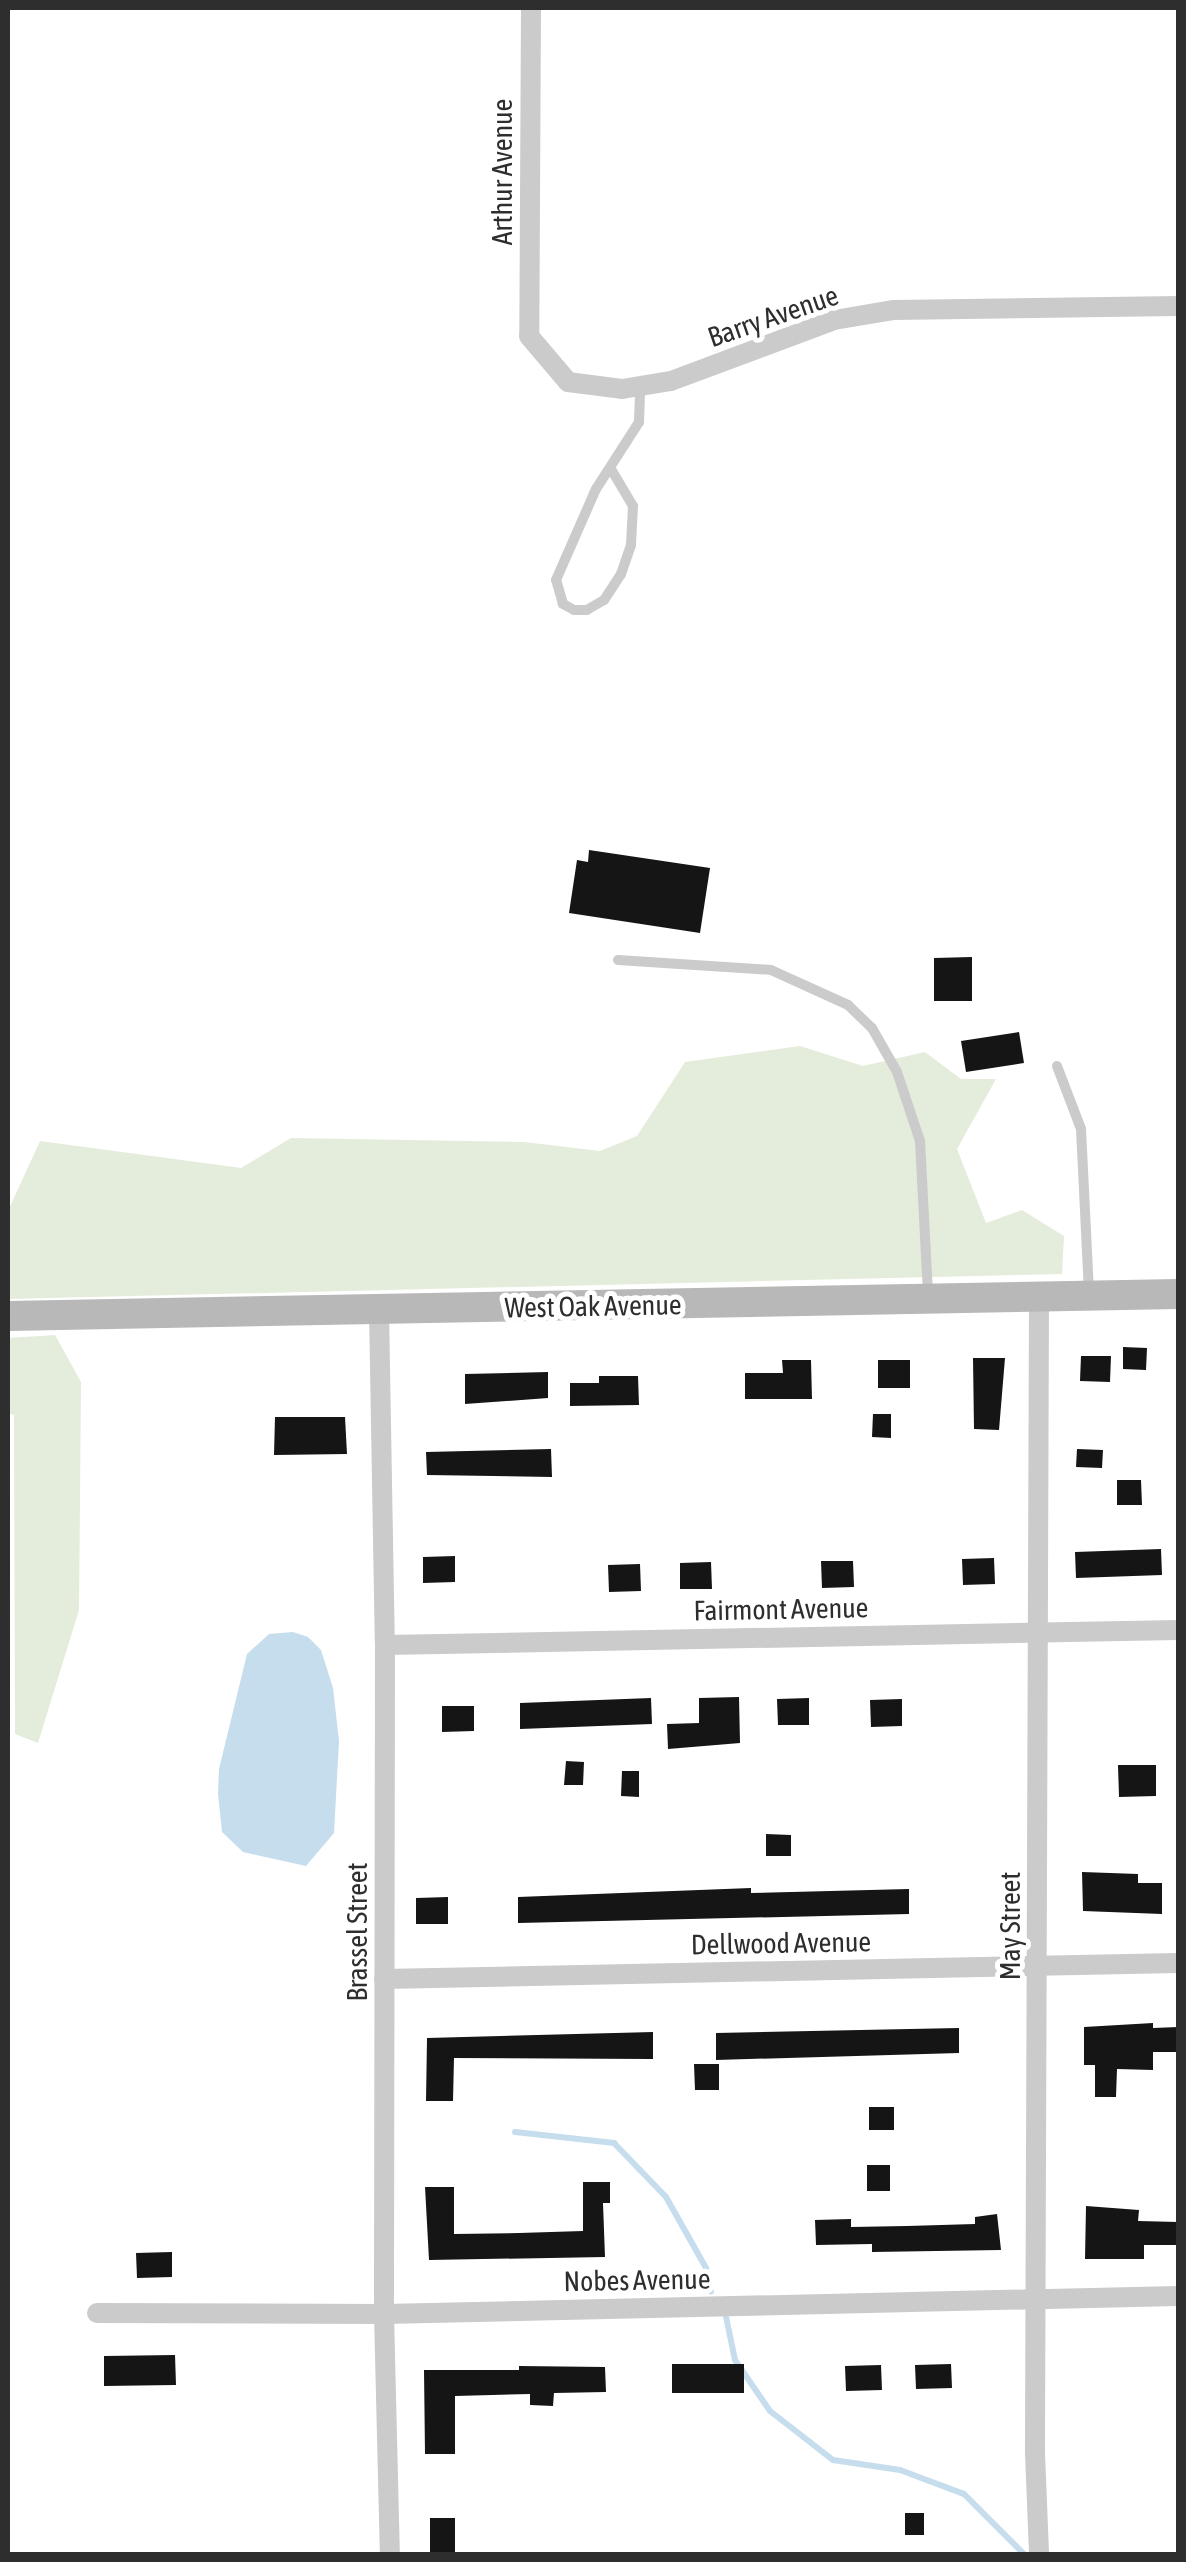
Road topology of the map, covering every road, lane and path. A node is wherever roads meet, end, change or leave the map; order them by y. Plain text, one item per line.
1 (531, 8) edge
2 (1178, 306) edge
3 (529, 336) joint
4 (640, 386) junction
5 (611, 469) junction
6 (618, 960) dead end
7 (1056, 1066) dead end
8 (1178, 1294) edge
9 (1090, 1296) junction
10 (1040, 1297) junction
11 (928, 1299) junction
12 (379, 1310) junction
13 (8, 1316) edge
14 (1178, 1630) edge
15 (1036, 1631) junction
16 (385, 1645) junction
17 (1178, 1962) edge
18 (1038, 1965) junction
19 (384, 1979) junction
20 (1178, 2296) edge
21 (1035, 2297) junction
22 (96, 2313) dead end
23 (384, 2314) junction
24 (390, 2554) edge
25 (1040, 2554) edge

1 - 3 street, Arthur Avenue
2 - 4 street, Barry Avenue
3 - 4 street, Barry Avenue
4 - 5 lane
5 - 5 lane
6 - 11 lane
7 - 9 lane
8 - 9 street, West Oak Avenue
9 - 10 street, West Oak Avenue
10 - 11 street, West Oak Avenue
10 - 15 street, May Street
11 - 12 street, West Oak Avenue
12 - 13 street, West Oak Avenue
12 - 16 street, Brassel Street
14 - 15 street, Fairmont Avenue
15 - 16 street, Fairmont Avenue
15 - 18 street, May Street
16 - 19 street, Brassel Street
17 - 18 street, Dellwood Avenue
18 - 19 street, Dellwood Avenue
18 - 21 street, May Street
19 - 23 street, Brassel Street
20 - 21 street, Nobes Avenue
21 - 23 street, Nobes Avenue
21 - 25 street, May Street
22 - 23 street, Nobes Avenue
23 - 24 street, Brassel Street

